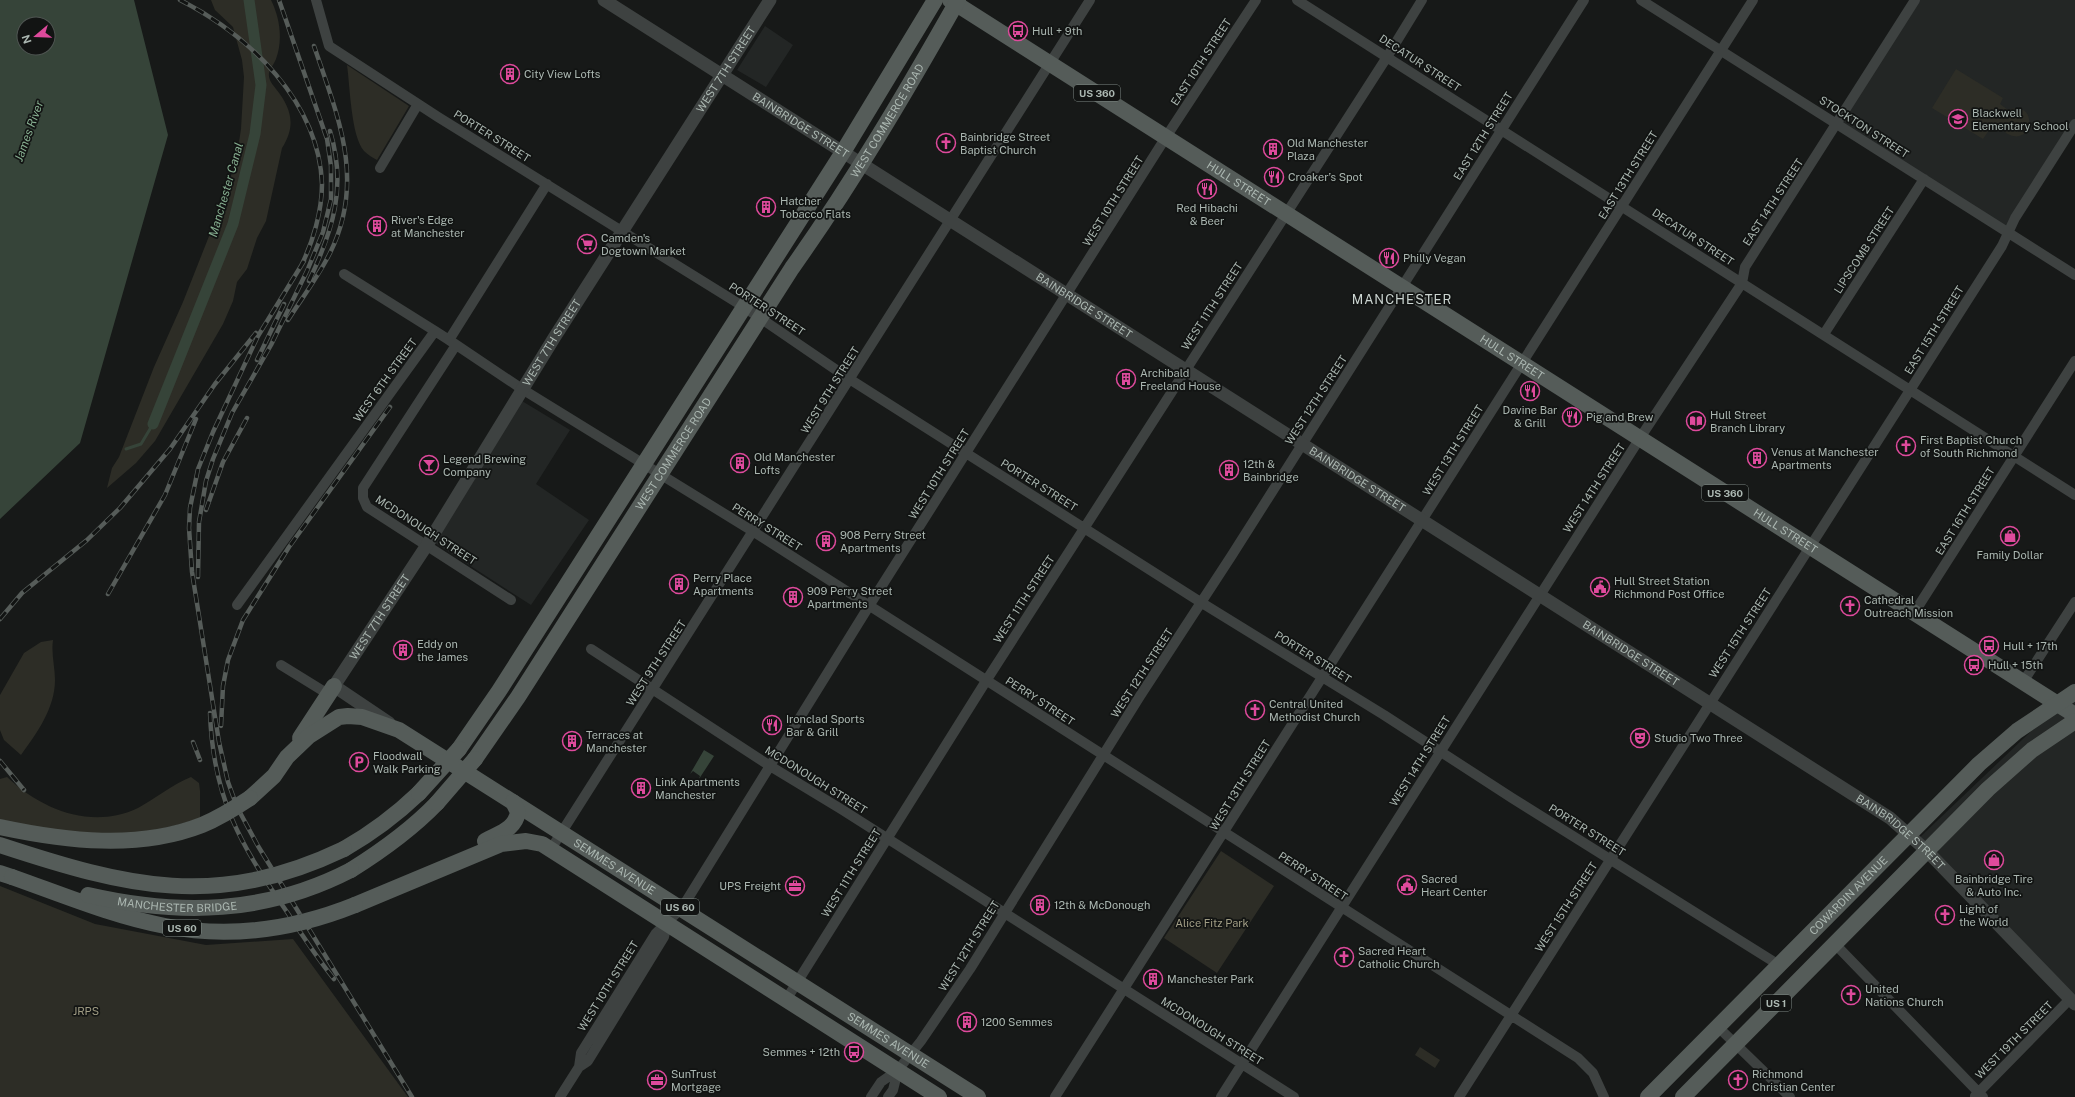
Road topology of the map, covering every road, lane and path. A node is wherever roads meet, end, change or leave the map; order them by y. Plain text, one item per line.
1 (316, 0) edge
2 (604, 0) edge
3 (770, 0) edge
4 (935, 0) edge
5 (1090, 0) edge
6 (1256, 0) edge
7 (1297, 0) edge
8 (1422, 0) edge
9 (1584, 0) edge
10 (1641, 0) edge
11 (1753, 0) edge
12 (1915, 0) edge
13 (955, 1) edge
14 (1721, 50) junction
15 (1388, 57) junction
16 (1050, 63) junction
17 (721, 74) junction
18 (418, 104) junction
19 (1837, 124) junction
20 (2075, 124) edge
21 (1501, 130) junction
22 (1166, 137) junction
23 (843, 152) junction
24 (862, 164) junction
25 (380, 168) dead end
26 (1924, 179) junction
27 (547, 184) junction
28 (1622, 206) junction
29 (1286, 214) junction
30 (951, 221) junction
31 (622, 231) junction
32 (2008, 233) junction
33 (344, 274) dead end
34 (2075, 275) edge
35 (1742, 283) junction
36 (1403, 286) junction
37 (1068, 295) junction
38 (744, 307) junction
39 (760, 318) junction
40 (435, 331) junction
41 (1824, 334) junction
42 (453, 342) junction
43 (2075, 361) edge
44 (1523, 363) junction
45 (1185, 370) junction
46 (850, 380) junction
47 (522, 389) junction
48 (1911, 390) junction
49 (1640, 438) junction
50 (1302, 444) junction
51 (966, 453) junction
52 (2014, 456) junction
53 (643, 464) junction
54 (660, 475) junction
55 (2075, 495) edge
56 (1423, 520) junction
57 (1084, 528) junction
58 (754, 532) junction
59 (427, 545) junction
60 (1809, 547) junction
61 (1540, 595) junction
62 (511, 600) dead end
63 (2075, 602) edge
64 (1202, 603) junction
65 (237, 605) dead end
66 (869, 606) junction
67 (1914, 613) junction
68 (591, 649) dead end
69 (282, 665) dead end
70 (1322, 678) junction
71 (986, 681) junction
72 (2023, 682) junction
73 (331, 690) junction
74 (653, 690) junction
75 (2075, 692) edge
76 (1710, 703) junction
77 (2057, 703) junction
78 (2075, 715) edge
79 (2075, 721) edge
80 (399, 730) junction
81 (1440, 752) junction
82 (1104, 756) junction
83 (287, 757) junction
84 (770, 766) junction
85 (513, 802) junction
86 (0, 827) edge
87 (562, 833) junction
88 (1224, 833) junction
89 (1909, 834) junction
90 (887, 838) junction
91 (0, 845) edge
92 (344, 849) joint
93 (551, 849) junction
94 (1927, 851) junction
95 (1611, 859) junction
96 (446, 865) junction
97 (351, 870) joint
98 (6, 875) edge
99 (682, 908) junction
100 (1341, 908) junction
101 (1004, 913) junction
102 (667, 924) junction
103 (1834, 944) junction
104 (1779, 965) junction
105 (796, 983) junction
106 (1124, 989) junction
107 (786, 1000) junction
108 (2073, 1002) edge
109 (1511, 1015) junction
110 (1718, 1027) junction
111 (1736, 1044) junction
112 (911, 1054) junction
113 (1242, 1064) junction
114 (898, 1070) junction
115 (1979, 1095) edge
116 (560, 1097) edge
117 (872, 1097) edge
118 (888, 1097) edge
119 (939, 1097) edge
120 (978, 1097) edge
121 (1055, 1097) edge
122 (1221, 1097) edge
123 (1294, 1097) edge
124 (1459, 1097) edge
125 (1604, 1097) edge
126 (1648, 1097) edge
127 (1683, 1097) edge
128 (1790, 1097) edge

1 - 18 street, PORTER STREET
2 - 17 street, BAINBRIDGE STREET
3 - 17 street, WEST 7TH STREET
4 - 23 main road, WEST COMMERCE ROAD
5 - 16 street, WEST 9TH STREET
6 - 22 street, EAST 10TH STREET
7 - 15 street, DECATUR STREET
8 - 15 street, WEST 11TH STREET
9 - 21 street, EAST 12TH STREET
10 - 14 street, STOCKTON STREET
11 - 14 street, EAST 13TH STREET
12 - 19 street, EAST 14TH STREET
13 - 16 main road, HULL STREET / US 360
13 - 24 main road, WEST COMMERCE ROAD
14 - 19 street, STOCKTON STREET
14 - 28 street, EAST 13TH STREET
15 - 21 street, DECATUR STREET
15 - 29 street, WEST 11TH STREET
16 - 22 main road, HULL STREET / US 360
16 - 30 street, WEST 9TH STREET
17 - 23 street, BAINBRIDGE STREET
17 - 31 street, WEST 7TH STREET
18 - 25 street
18 - 27 street, PORTER STREET
19 - 26 street, STOCKTON STREET
19 - 35 street, EAST 14TH STREET
20 - 32 street, EAST 15TH STREET
21 - 28 street, DECATUR STREET
21 - 36 street, EAST 12TH STREET
22 - 29 main road, HULL STREET / US 360
22 - 37 street, WEST 10TH STREET
23 - 24 street, BAINBRIDGE STREET
23 - 38 main road, WEST COMMERCE ROAD
24 - 30 street, BAINBRIDGE STREET
24 - 39 main road, WEST COMMERCE ROAD
26 - 32 street, STOCKTON STREET
26 - 41 street, LIPSCOMB STREET
27 - 31 street, PORTER STREET
27 - 42 street
28 - 35 street, DECATUR STREET
28 - 44 street, EAST 13TH STREET
29 - 36 main road, HULL STREET / US 360
29 - 45 street, WEST 11TH STREET
30 - 37 street, BAINBRIDGE STREET
30 - 46 street, WEST 9TH STREET
31 - 38 street, PORTER STREET
31 - 47 street, WEST 7TH STREET
32 - 34 street, STOCKTON STREET
32 - 48 street, EAST 15TH STREET
33 - 40 street
35 - 41 street, DECATUR STREET
35 - 49 street, EAST 14TH STREET
36 - 44 main road, HULL STREET / US 360
36 - 50 street, WEST 12TH STREET
37 - 45 street, BAINBRIDGE STREET
37 - 51 street, WEST 10TH STREET
38 - 39 street, PORTER STREET
38 - 53 main road, WEST COMMERCE ROAD
39 - 46 street, PORTER STREET
39 - 54 main road, WEST COMMERCE ROAD
40 - 42 street
40 - 65 street, WEST 6TH STREET
41 - 48 street, DECATUR STREET
42 - 47 street, PERRY STREET
42 - 59 street, MCDONOUGH STREET
43 - 52 street, EAST 16TH STREET
44 - 49 main road, HULL STREET / US 360
44 - 56 street, WEST 13TH STREET
45 - 50 street, BAINBRIDGE STREET
45 - 57 street, WEST 11TH STREET
46 - 51 street, PORTER STREET
46 - 58 street, WEST 9TH STREET
47 - 53 street, PERRY STREET
47 - 59 street, WEST 7TH STREET
48 - 52 street, DECATUR STREET
48 - 60 street, EAST 15TH STREET
49 - 60 main road, HULL STREET / US 360
49 - 61 street, WEST 14TH STREET
50 - 56 street, BAINBRIDGE STREET
50 - 64 street, WEST 12TH STREET
51 - 57 street, PORTER STREET
51 - 66 street, WEST 10TH STREET
52 - 55 street, DECATUR STREET
52 - 67 street, EAST 16TH STREET
53 - 54 street, PERRY STREET
53 - 92 main road, WEST COMMERCE ROAD, bridge
54 - 58 street, PERRY STREET
54 - 97 main road, WEST COMMERCE ROAD, bridge
56 - 61 street, BAINBRIDGE STREET
56 - 70 street, WEST 13TH STREET
57 - 64 street, PORTER STREET
57 - 71 street, WEST 11TH STREET
58 - 66 street, PERRY STREET
58 - 74 street, WEST 9TH STREET
59 - 62 street, MCDONOUGH STREET
59 - 73 street, WEST 7TH STREET
60 - 67 main road, HULL STREET / US 360
60 - 76 street, WEST 15TH STREET
61 - 76 street, BAINBRIDGE STREET
61 - 81 street, WEST 14TH STREET
63 - 72 street
64 - 70 street, PORTER STREET
64 - 82 street, WEST 12TH STREET
66 - 71 street, PERRY STREET
66 - 84 street, WEST 10TH STREET
67 - 72 main road, HULL STREET / US 360
68 - 74 street, MCDONOUGH STREET
69 - 73 street
70 - 81 street, PORTER STREET
70 - 88 street, WEST 13TH STREET
71 - 82 street, PERRY STREET
71 - 90 street, WEST 11TH STREET
72 - 77 main road, HULL STREET / US 360
73 - 80 street, SEMMES AVENUE
73 - 83 main road
74 - 84 street, MCDONOUGH STREET
74 - 87 street, WEST 9TH STREET
75 - 77 main road, US 1
76 - 89 street, BAINBRIDGE STREET
76 - 95 street, WEST 15TH STREET
77 - 78 main road, HULL STREET / US 360
77 - 89 main road, COWARDIN AVENUE / US 1
79 - 94 main road, US 1
80 - 83 main road, US 60
80 - 85 main road, SEMMES AVENUE / US 60
81 - 95 street, PORTER STREET
81 - 100 street, WEST 14TH STREET
82 - 88 street, PERRY STREET
82 - 101 street, WEST 12TH STREET
83 - 86 main road, US 60, bridge
84 - 90 street, MCDONOUGH STREET
84 - 99 street, WEST 10TH STREET
85 - 87 main road, SEMMES AVENUE / US 60
85 - 96 main road
87 - 93 street, WEST 9TH STREET
87 - 99 main road, SEMMES AVENUE / US 60
88 - 100 street, PERRY STREET
88 - 106 street, WEST 13TH STREET
89 - 94 street, BAINBRIDGE STREET
89 - 104 main road, COWARDIN AVENUE / US 1
90 - 101 street, MCDONOUGH STREET
90 - 105 street, WEST 11TH STREET
91 - 92 main road, MANCHESTER BRIDGE, bridge
93 - 96 main road, US 60
93 - 102 main road, SEMMES AVENUE / US 60
94 - 103 main road, US 1
94 - 108 street, BAINBRIDGE STREET
95 - 104 street, PORTER STREET
95 - 109 street, WEST 15TH STREET
96 - 98 main road, US 60, bridge
97 - 98 main road, MANCHESTER BRIDGE, bridge
99 - 102 street, WEST 10TH STREET
99 - 105 main road, SEMMES AVENUE / US 60
100 - 109 street, PERRY STREET
100 - 113 street, WEST 14TH STREET
101 - 106 street, MCDONOUGH STREET
101 - 112 street, WEST 12TH STREET
102 - 107 main road, SEMMES AVENUE / US 60
102 - 116 street, WEST 10TH STREET
103 - 111 main road, US 1
103 - 115 street
104 - 110 main road, COWARDIN AVENUE / US 1
105 - 107 street, WEST 11TH STREET
105 - 112 main road, SEMMES AVENUE / US 60
106 - 113 street, MCDONOUGH STREET
106 - 121 street, WEST 13TH STREET
107 - 114 main road, SEMMES AVENUE / US 60
108 - 115 street, WEST 19TH STREET
109 - 124 street, WEST 15TH STREET
109 - 125 street, PERRY STREET
110 - 111 street
110 - 126 main road, COWARDIN AVENUE / US 1
111 - 127 main road, US 1
111 - 128 street
112 - 114 street, WEST 12TH STREET
112 - 120 main road, SEMMES AVENUE / US 60
113 - 122 street, WEST 14TH STREET
113 - 123 street, MCDONOUGH STREET
114 - 117 street, WEST 12TH STREET
114 - 118 street, WEST 12TH STREET
114 - 119 main road, SEMMES AVENUE / US 60

